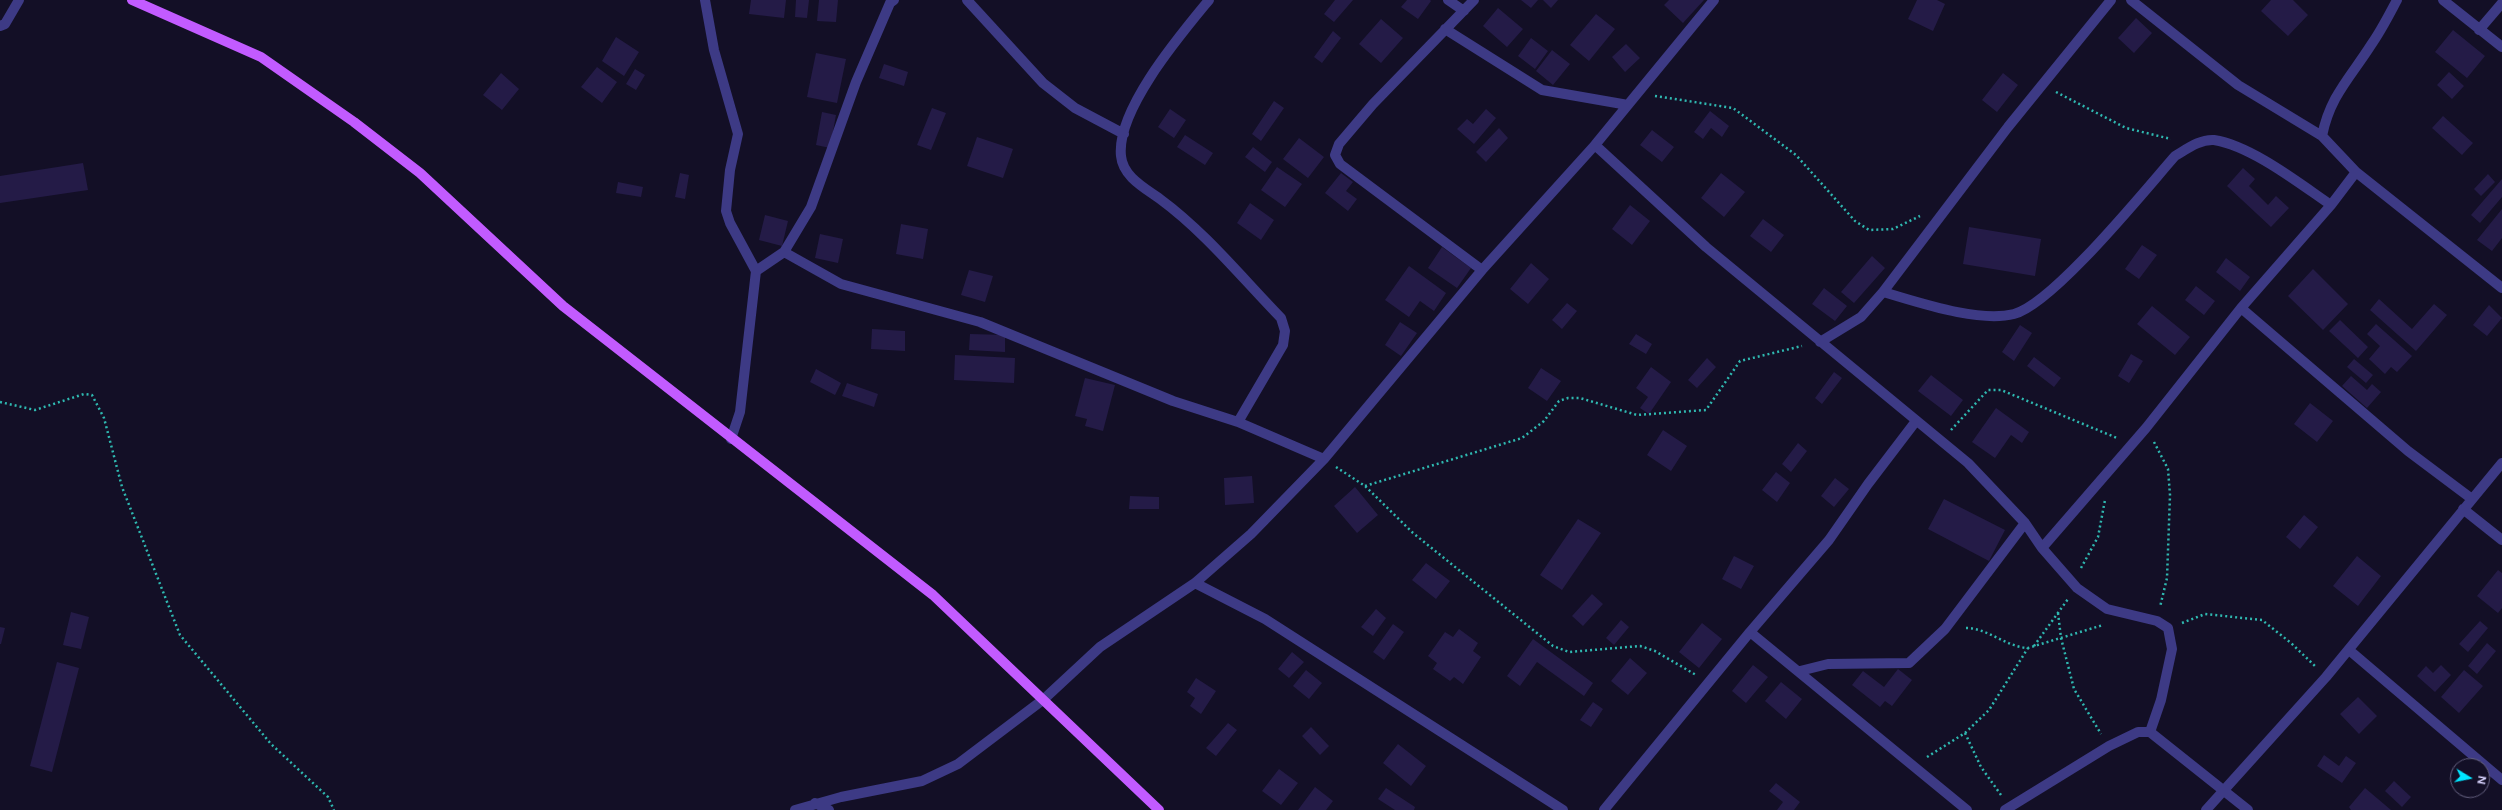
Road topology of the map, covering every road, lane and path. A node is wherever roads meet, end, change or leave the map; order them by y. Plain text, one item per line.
1 (19, 0) edge
2 (132, 0) edge
3 (705, 0) edge
4 (894, 0) edge
5 (967, 0) edge
6 (1209, 0) edge
7 (1448, 0) edge
8 (1474, 0) edge
9 (1714, 0) edge
10 (2111, 0) edge
11 (2131, 0) edge
12 (2397, 0) edge
13 (2443, 0) edge
14 (2502, 3) edge
15 (1464, 11) junction
16 (0, 26) edge
17 (1445, 29) junction
18 (2479, 30) junction
19 (2502, 47) edge
20 (2042, 85) junction
21 (1638, 93) junction
22 (1628, 105) junction
23 (1124, 134) junction
24 (2322, 136) junction
25 (2193, 144) junction
26 (1595, 146) junction
27 (2356, 172) junction
28 (2331, 205) junction
29 (1926, 214) dead end
30 (784, 252) junction
31 (1482, 270) junction
32 (756, 272) junction
33 (2502, 288) edge
34 (1883, 292) junction
35 (2242, 308) junction
36 (1820, 342) junction
37 (0, 402) edge
38 (1916, 421) junction
39 (1238, 422) junction
40 (2146, 428) junction
41 (1936, 438) junction
42 (731, 439) junction
43 (2132, 444) junction
44 (1324, 459) junction
45 (2502, 463) edge
46 (1365, 486) junction
47 (2106, 497) dead end
48 (2472, 499) junction
49 (2463, 509) junction
50 (2025, 523) junction
51 (2502, 540) edge
52 (2042, 548) junction
53 (1195, 582) junction
54 (2075, 585) junction
55 (2058, 613) junction
56 (2128, 615) junction
57 (2157, 621) junction
58 (2168, 628) junction
59 (1945, 629) junction
60 (1750, 632) junction
61 (2061, 638) junction
62 (2034, 646) junction
63 (2028, 648) junction
64 (2349, 650) junction
65 (1800, 671) junction
66 (2326, 677) junction
67 (1708, 682) junction
68 (1044, 699) junction
69 (2150, 732) junction
70 (1965, 733) junction
71 (2109, 746) junction
72 (1915, 765) junction
73 (2502, 780) edge
74 (2224, 789) junction
75 (815, 803) junction
76 (1963, 809) edge
77 (2007, 809) edge
78 (334, 810) edge
79 (795, 810) edge
80 (829, 810) edge
81 (1159, 810) edge
82 (1562, 810) edge
83 (1604, 810) edge
84 (2206, 810) edge
85 (2248, 810) edge

1 - 16 street
2 - 42 main road
3 - 32 street
4 - 30 street
5 - 23 street
6 - 23 street
7 - 15 street
8 - 15 street
9 - 21 street
10 - 20 street
11 - 24 street
12 - 24 street
13 - 18 street
14 - 18 street
15 - 17 street
17 - 22 street
17 - 31 street
18 - 19 street
20 - 25 path
20 - 34 street
21 - 22 street
21 - 29 path
22 - 26 street
23 - 39 street
24 - 27 street
25 - 28 street
25 - 34 street
26 - 31 street
26 - 36 street
27 - 28 street
27 - 33 street
28 - 35 street
30 - 32 street
30 - 39 street
31 - 44 street
32 - 42 street
34 - 36 street
35 - 40 street
35 - 48 street
36 - 38 street
36 - 46 path
37 - 78 path
38 - 41 street
38 - 60 street
39 - 44 street
40 - 43 street
40 - 57 path
41 - 43 path
41 - 50 street
42 - 68 main road
43 - 52 street
44 - 46 path
44 - 53 street
45 - 48 street
46 - 67 path
47 - 54 path
48 - 49 street
49 - 51 street
49 - 64 street
50 - 52 street
50 - 59 street
52 - 54 street
53 - 68 street
53 - 82 street
54 - 55 path
54 - 56 street
55 - 61 path
55 - 62 path
56 - 57 street
56 - 61 path
57 - 58 street
58 - 66 path
58 - 69 street
59 - 63 path
59 - 65 street
60 - 65 street
60 - 67 street
61 - 62 path
61 - 71 path
62 - 63 path
63 - 70 path
64 - 66 street
64 - 73 street
65 - 72 street
66 - 74 street
67 - 83 street
68 - 75 street
68 - 81 main road
69 - 71 street
69 - 74 street
70 - 72 path
70 - 77 path
71 - 77 street
72 - 76 street
74 - 84 street
74 - 85 street
75 - 79 street
75 - 80 street

